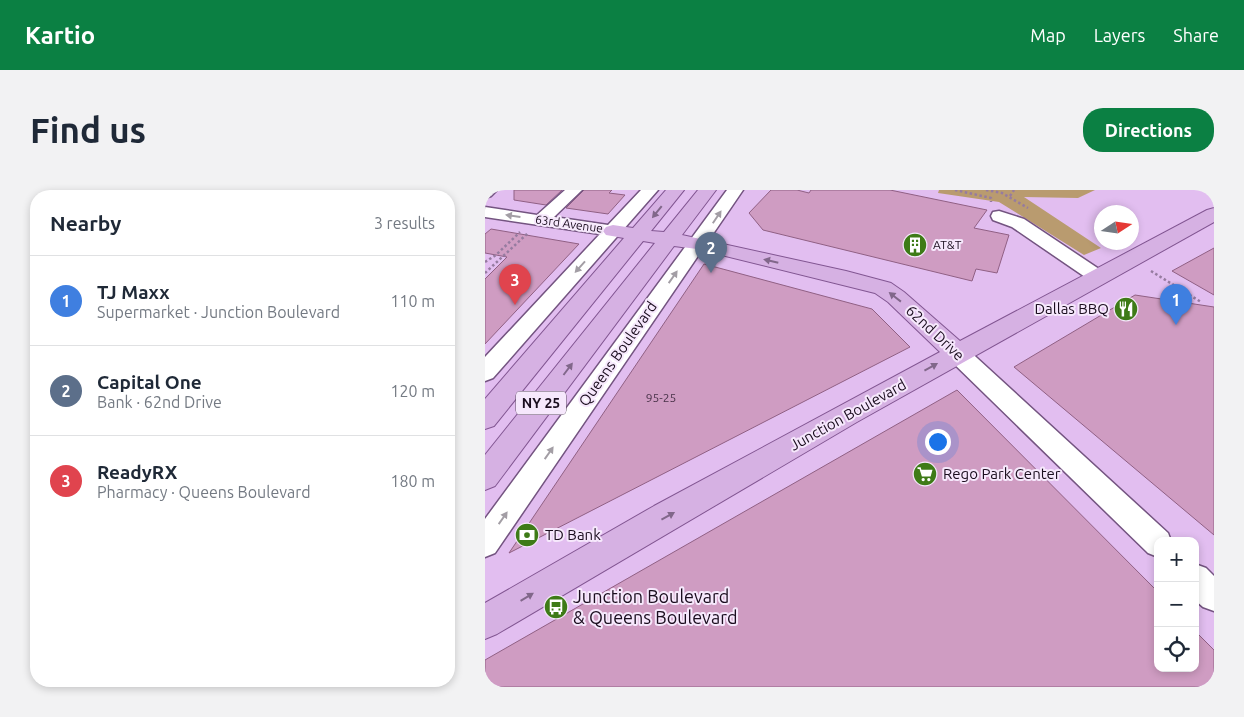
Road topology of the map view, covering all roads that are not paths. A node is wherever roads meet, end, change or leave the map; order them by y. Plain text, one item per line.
1 (489, 190) edge
2 (567, 190) edge
3 (574, 190) edge
4 (650, 190) edge
5 (675, 190) edge
6 (707, 190) edge
7 (735, 190) edge
8 (485, 193) edge
9 (995, 211) road end
10 (485, 212) edge
11 (1214, 214) edge
12 (532, 225) junction
13 (613, 231) junction
14 (654, 236) junction
15 (697, 243) junction
16 (1098, 277) junction
17 (574, 311) junction
18 (957, 353) junction
19 (485, 372) edge
20 (485, 396) edge
21 (485, 418) edge
22 (485, 477) edge
23 (1154, 539) edge
24 (485, 544) edge
25 (1199, 582) edge
26 (1214, 596) edge
27 (485, 622) edge

1 - 8 street
2 - 12 street
3 - 12 street
4 - 13 street
5 -> 14 main road, Queens Boulevard / NY 25
6 - 14 main road, Queens Boulevard / NY 25
15 -> 7 street, Queens Boulevard
9 - 16 street
12 -> 10 street, 63rd Avenue
11 - 16 main road, Junction Boulevard
12 - 13 street, 63rd Avenue
13 - 14 main road, 63rd Avenue
13 -> 19 street
14 - 15 main road, 62nd Drive
14 - 17 main road, Queens Boulevard / NY 25
22 -> 14 main road, Queens Boulevard / NY 25
18 -> 15 main road, 62nd Drive
24 -> 15 street, Queens Boulevard
16 - 18 main road, Junction Boulevard
17 - 20 main road
17 - 21 main road, Queens Boulevard / NY 25
18 - 23 street, 62nd Drive
27 -> 18 main road, Junction Boulevard
25 - 26 street

